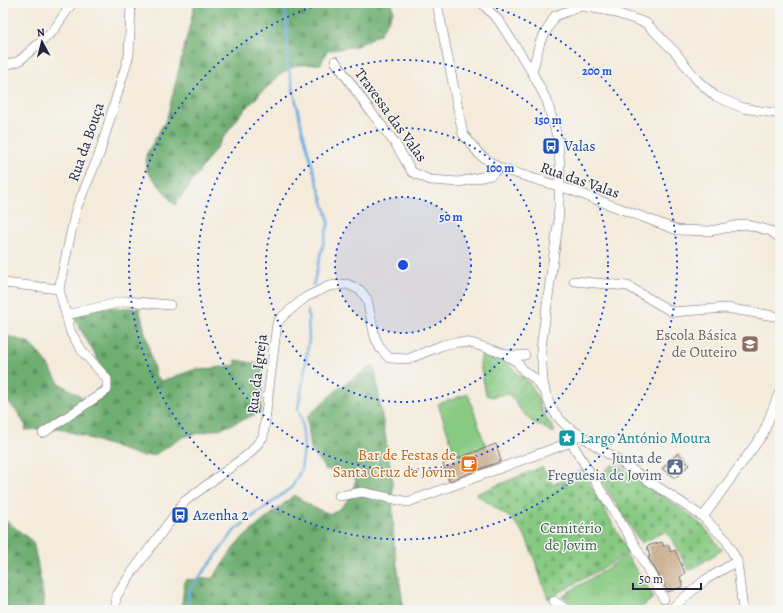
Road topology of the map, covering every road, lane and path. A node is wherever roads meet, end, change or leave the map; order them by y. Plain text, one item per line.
1 (72, 3) edge
2 (131, 3) edge
3 (437, 3) edge
4 (482, 3) edge
5 (335, 61) dead end
6 (3, 66) edge
7 (532, 72) junction
8 (780, 114) edge
9 (499, 168) junction
10 (560, 186) junction
11 (780, 238) edge
12 (574, 281) dead end
13 (3, 283) edge
14 (59, 290) junction
15 (170, 305) dead end
16 (66, 315) junction
17 (780, 317) edge
18 (543, 334) junction
19 (501, 353) junction
20 (528, 353) junction
21 (542, 363) junction
22 (525, 370) junction
23 (780, 390) edge
24 (545, 393) junction
25 (43, 433) dead end
26 (579, 434) junction
27 (571, 442) junction
28 (339, 496) dead end
29 (703, 517) junction
30 (737, 561) junction
31 (664, 600) dead end
32 (554, 601) dead end
33 (116, 610) edge
34 (567, 610) edge
35 (670, 610) edge
36 (743, 610) edge

1 - 6 street
2 - 14 street, Rua da Bouça
3 - 9 street, Rua das Valas
4 - 7 street
5 - 9 street, Travessa das Valas
7 - 8 street
7 - 10 street
9 - 10 street, Rua das Valas
10 - 11 street, Rua das Valas
10 - 18 street
12 - 17 street
13 - 14 street
14 - 16 street
15 - 16 street
16 - 25 street
18 - 20 street
18 - 21 street
19 - 20 street, Rua da Igreja
19 - 22 street, Rua da Igreja
19 - 33 street, Rua da Igreja
20 - 21 street
20 - 22 street
21 - 22 street
21 - 24 street
22 - 24 street, Rua da Igreja
23 - 29 street
24 - 26 street
26 - 27 street
26 - 29 street
27 - 28 street
27 - 31 street
29 - 30 street
30 - 35 street
30 - 36 street
32 - 34 street

